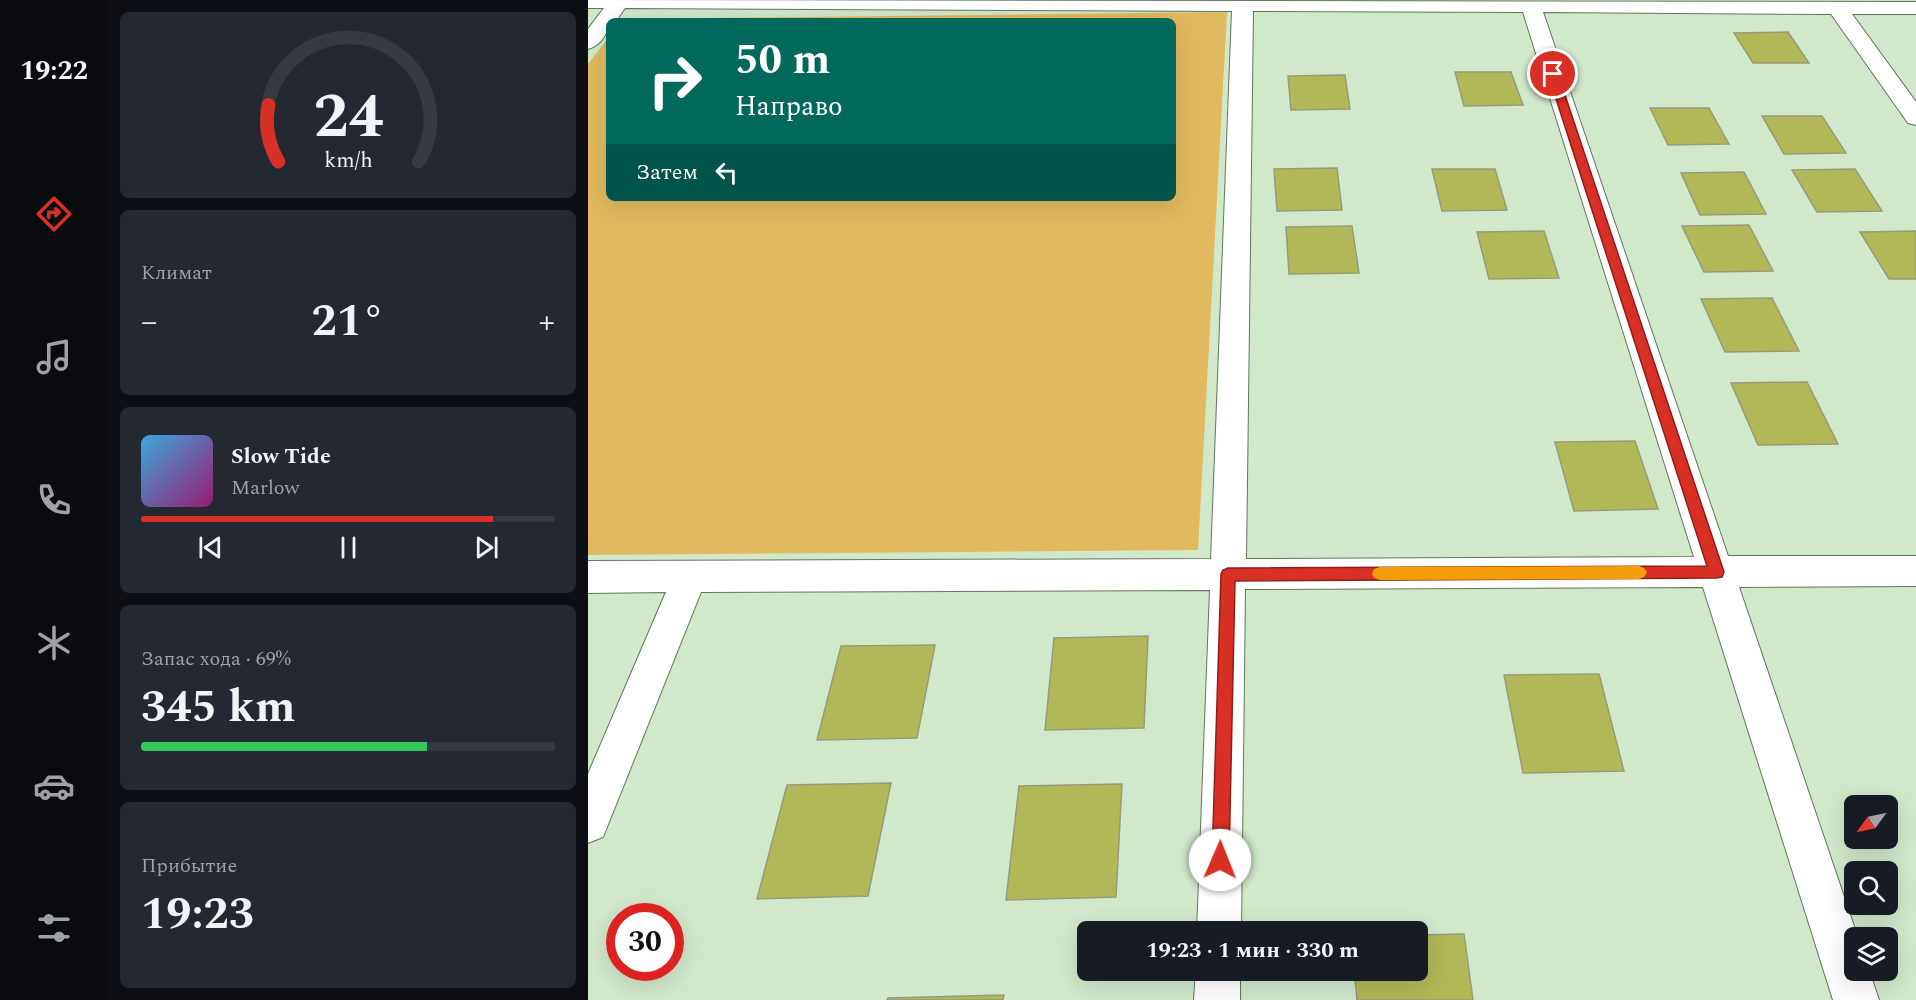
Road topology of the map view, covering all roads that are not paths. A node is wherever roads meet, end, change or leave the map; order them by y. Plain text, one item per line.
1 (620, 1) edge
2 (588, 2) edge
3 (936, 2) edge
4 (1243, 3) edge
5 (1530, 3) edge
6 (1834, 4) edge
7 (1916, 8) edge
8 (607, 18) edge
9 (606, 19) edge
10 (588, 43) edge
11 (1916, 118) edge
12 (1916, 571) edge
13 (1716, 572) junction
14 (1228, 574) junction
15 (690, 576) junction
16 (588, 577) edge
17 (588, 822) edge
18 (1219, 921) edge
19 (1218, 981) edge
20 (1217, 1000) edge
21 (1856, 1000) edge

1 - 2 street
1 - 3 street
1 - 8 street
3 - 4 street
4 - 5 street
4 - 14 street
5 - 6 street
5 - 13 street
6 - 7 street
6 - 11 street
9 - 10 street
12 - 13 street
13 - 14 street
13 - 21 street
14 - 15 street
14 - 18 street
15 - 16 street
15 - 17 street
19 - 20 street

